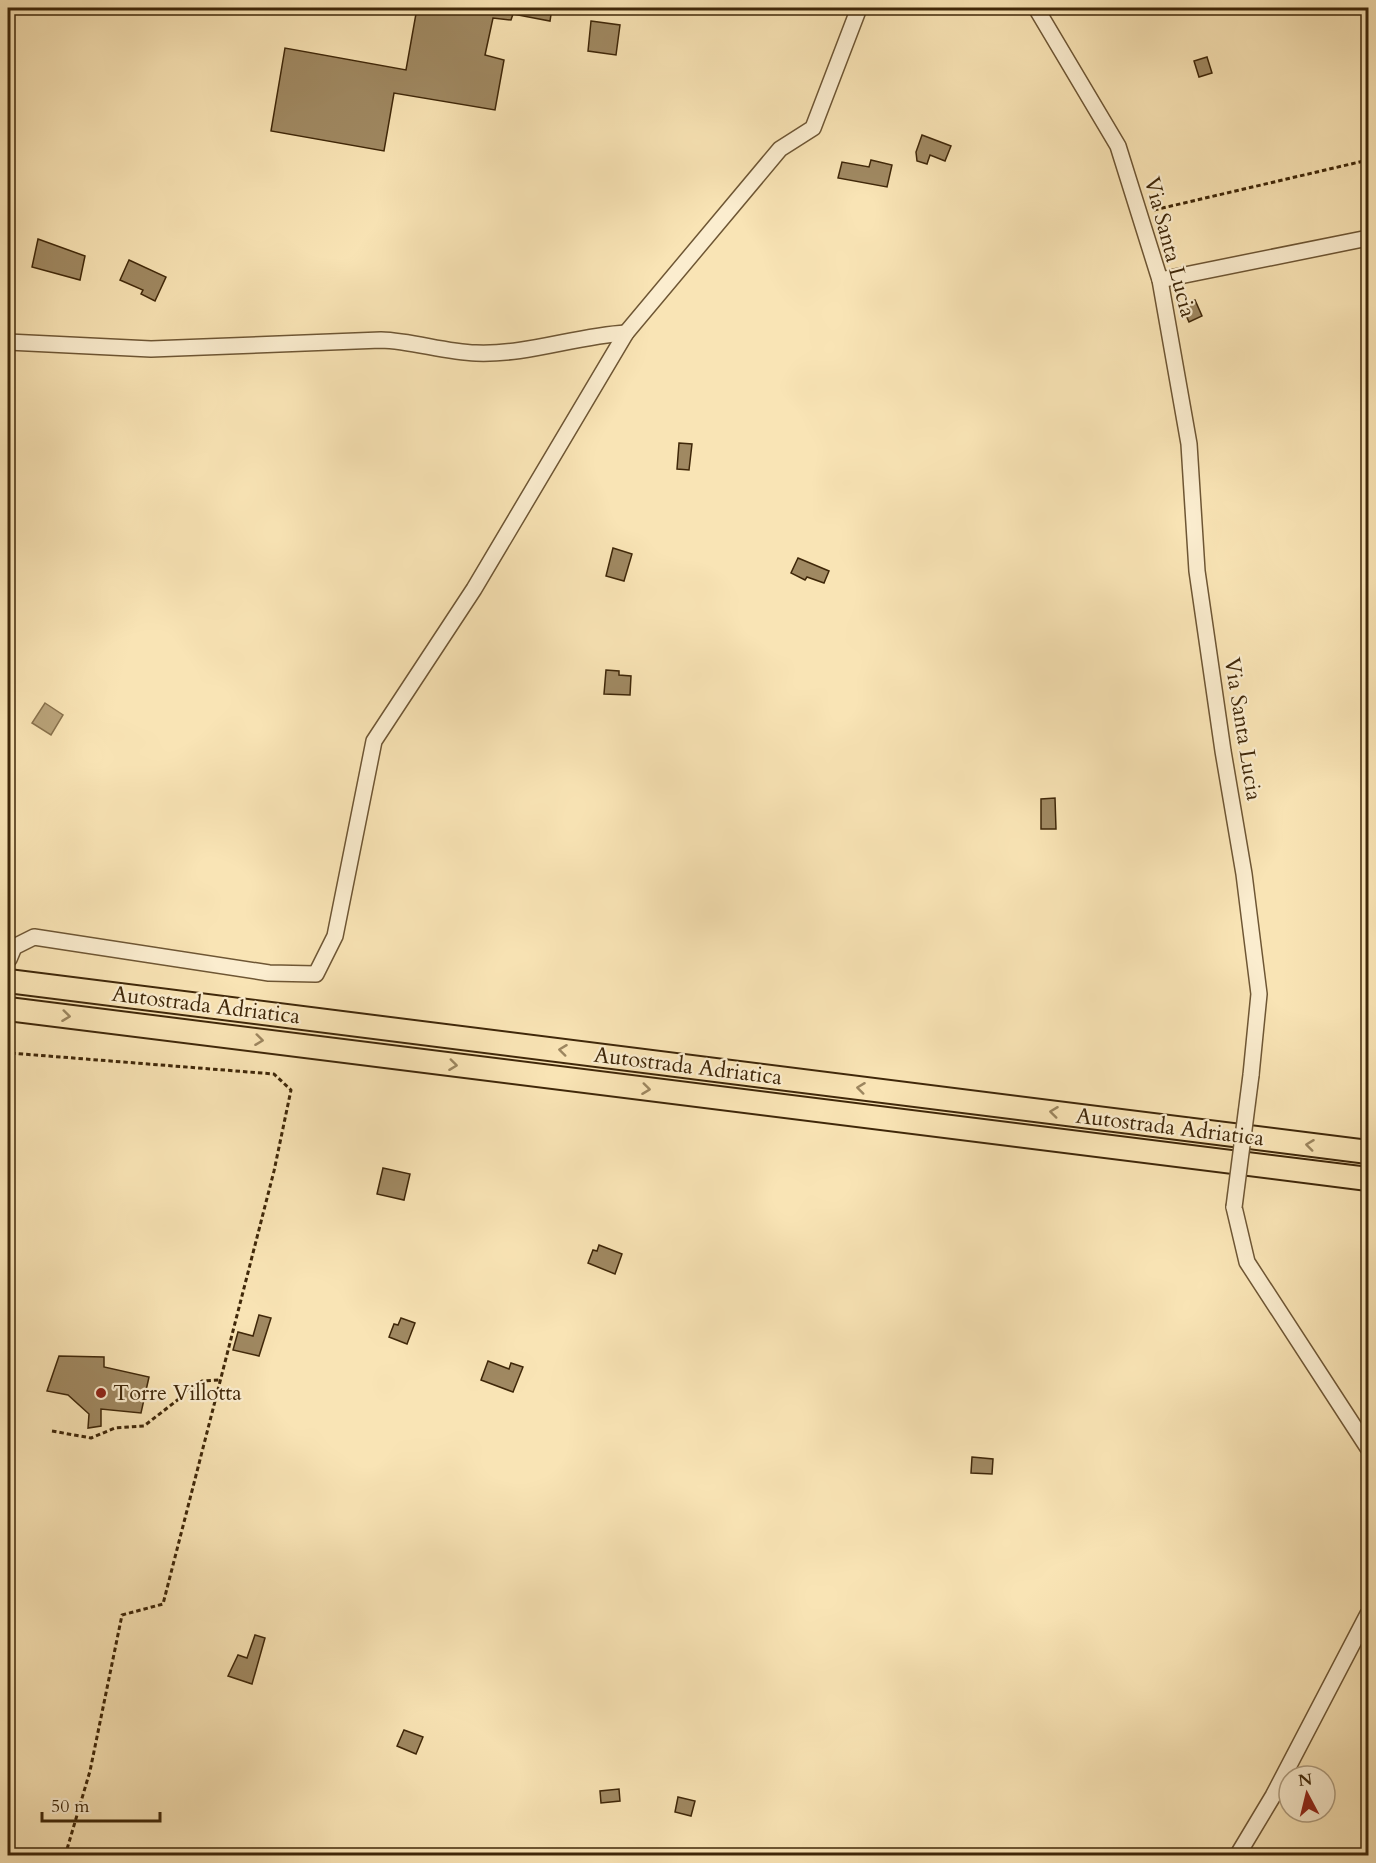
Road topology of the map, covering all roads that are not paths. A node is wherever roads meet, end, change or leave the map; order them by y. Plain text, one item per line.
1 (859, 8) edge
2 (1036, 8) edge
3 (1368, 238) edge
4 (1160, 280) junction
5 (626, 333) junction
6 (8, 342) edge
7 (8, 970) edge
8 (8, 1009) edge
9 (1368, 1152) edge
10 (1368, 1179) edge
11 (1368, 1448) edge
12 (1368, 1614) edge
13 (1237, 1856) edge

1 - 5 street
2 - 4 street, Via Santa Lucia
3 - 4 street
4 - 11 street, Via Santa Lucia, bridge
5 - 6 street
5 - 7 street
9 -> 7 highway, Autostrada Adriatica
8 -> 10 highway, Autostrada Adriatica
12 - 13 street

